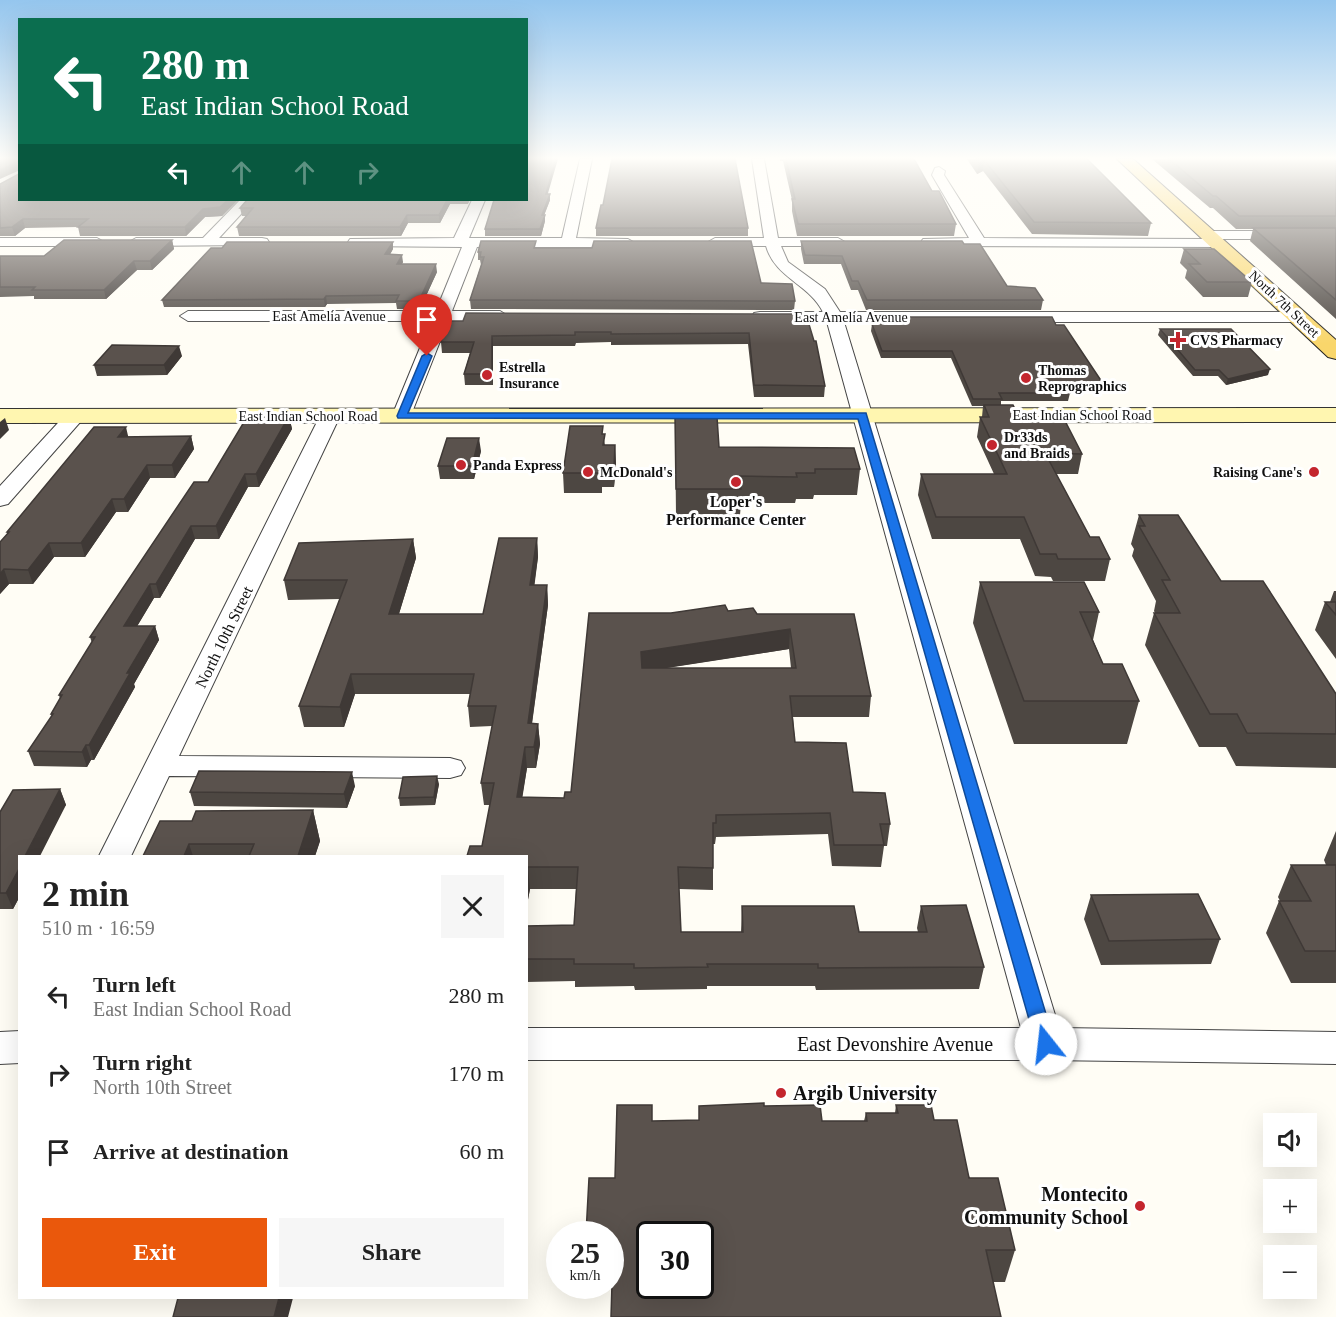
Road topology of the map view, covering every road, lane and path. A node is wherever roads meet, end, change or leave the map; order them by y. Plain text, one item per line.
1 (228, 220) edge
2 (472, 220) edge
3 (573, 220) edge
4 (768, 220) edge
5 (966, 220) edge
6 (1192, 220) edge
7 (1336, 235) edge
8 (1213, 239) junction
9 (0, 242) edge
10 (207, 242) junction
11 (272, 242) edge
12 (338, 242) edge
13 (466, 242) junction
14 (772, 242) junction
15 (857, 242) edge
16 (912, 242) edge
17 (979, 242) junction
18 (568, 243) junction
19 (647, 243) edge
20 (704, 243) edge
21 (188, 316) dead end
22 (443, 316) junction
23 (512, 316) edge
24 (749, 317) edge
25 (834, 317) junction
26 (1299, 317) junction
27 (1336, 352) edge
28 (0, 416) edge
29 (75, 416) junction
30 (330, 416) junction
31 (402, 416) junction
32 (862, 416) junction
33 (1336, 416) edge
34 (0, 499) edge
35 (160, 766) junction
36 (450, 768) dead end
37 (116, 855) edge
38 (528, 1044) edge
39 (1046, 1044) junction
40 (0, 1047) edge
41 (18, 1047) edge
42 (1336, 1048) edge

1 - 10 street
2 - 13 street
3 - 18 street
4 - 14 street
5 - 17 street
6 - 8 main road, North 7th Street
7 - 8 street
8 - 17 street
8 - 26 main road, North 7th Street
9 - 10 street
10 - 11 street
12 - 13 street
13 - 18 street
13 - 22 street
14 - 15 street
14 - 20 street
14 - 25 street
16 - 17 street
18 - 19 street
21 - 22 street, East Amelia Avenue
22 - 23 street, East Amelia Avenue
22 - 31 street
24 - 25 street, East Amelia Avenue
25 - 26 street, East Amelia Avenue
25 - 32 street
26 - 27 main road, North 7th Street
28 - 29 main road, East Indian School Road
29 - 30 main road, East Indian School Road
29 - 34 street
30 - 31 main road, East Indian School Road
30 - 35 street, North 10th Street
31 - 32 main road, East Indian School Road
32 - 33 main road, East Indian School Road
32 - 39 street
35 - 36 street
35 - 37 street, North 10th Street
38 - 39 street, East Devonshire Avenue
39 - 42 street, East Devonshire Avenue
40 - 41 street

